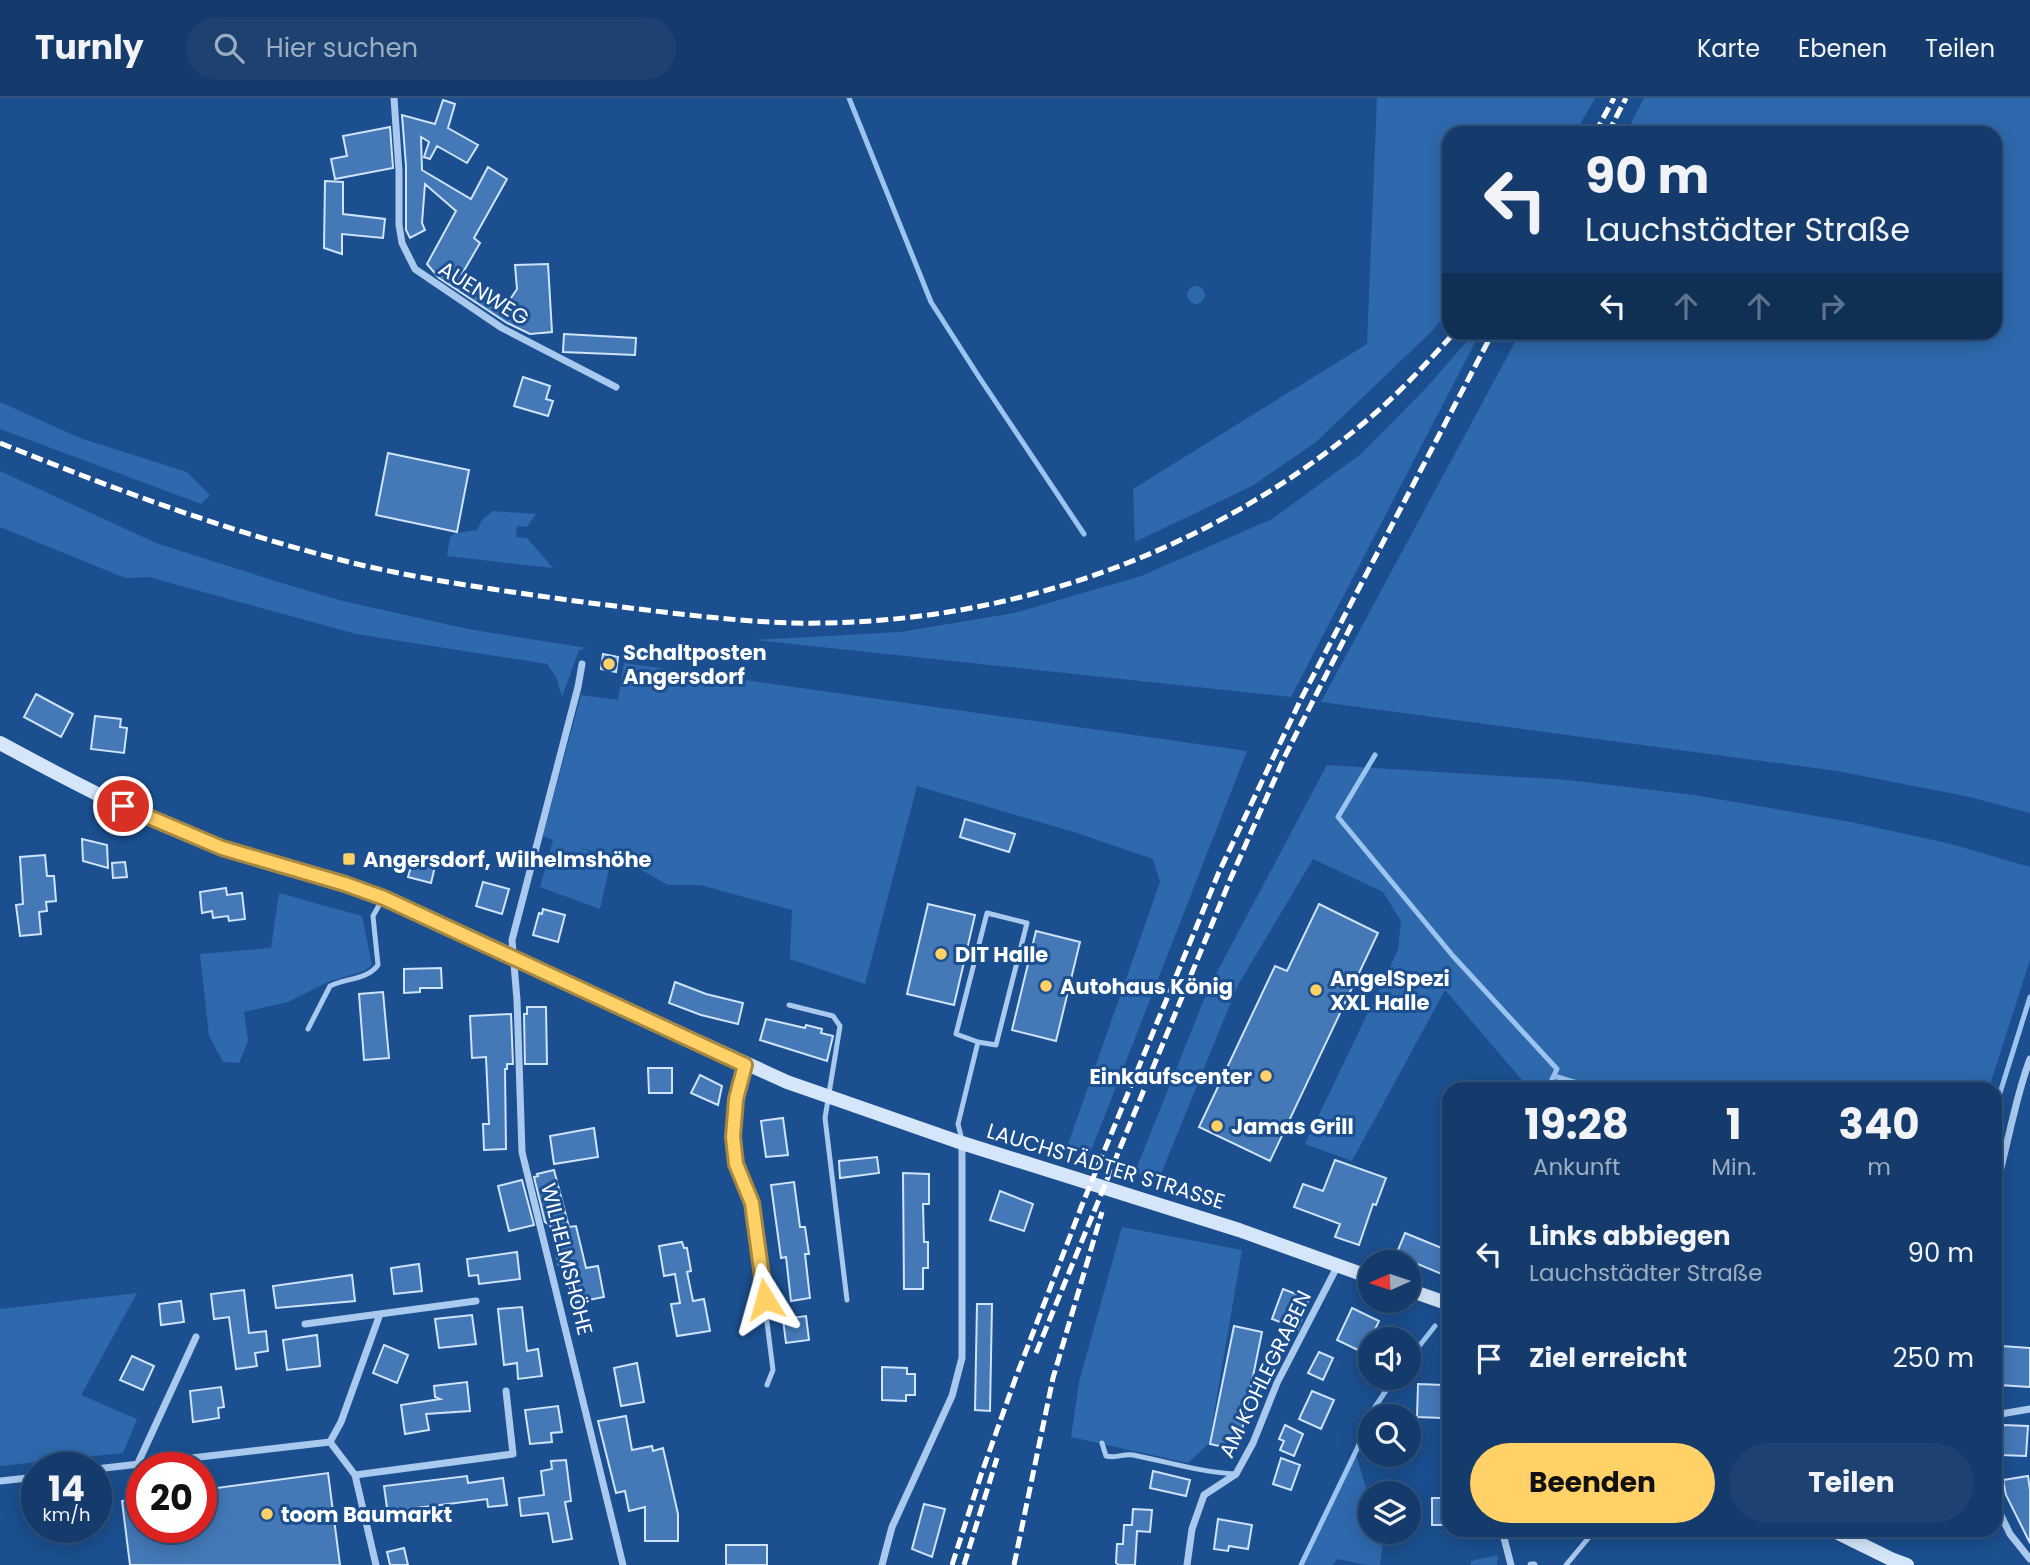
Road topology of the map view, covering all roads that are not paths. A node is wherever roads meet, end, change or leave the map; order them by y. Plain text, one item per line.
1 (394, 98) edge
2 (617, 387) dead end
3 (582, 664) dead end
4 (0, 743) edge
5 (384, 898) junction
6 (514, 956) junction
7 (789, 1005) dead end
8 (308, 1029) dead end
9 (978, 1042) junction
10 (2030, 1059) edge
11 (745, 1065) junction
12 (829, 1098) junction
13 (962, 1143) junction
14 (2002, 1168) edge
15 (1338, 1265) junction
16 (1358, 1272) edge
17 (1421, 1294) edge
18 (847, 1300) dead end
19 (476, 1301) dead end
20 (1442, 1302) edge
21 (380, 1314) junction
22 (305, 1324) dead end
23 (196, 1336) dead end
24 (767, 1385) dead end
25 (506, 1391) dead end
26 (2030, 1409) edge
27 (2002, 1414) edge
28 (330, 1442) junction
29 (1102, 1443) dead end
30 (143, 1452) edge
31 (217, 1454) edge
32 (1236, 1474) junction
33 (355, 1475) junction
34 (21, 1479) edge
35 (0, 1481) edge
36 (2002, 1517) edge
37 (1504, 1537) edge
38 (1589, 1537) edge
39 (1846, 1537) edge
40 (2030, 1559) edge
41 (376, 1565) edge
42 (624, 1565) edge
43 (882, 1565) edge
44 (1187, 1565) edge
45 (1511, 1565) edge
46 (1566, 1565) edge
47 (1907, 1565) edge

1 - 2 street, AUENWEG
3 - 6 street
4 - 5 main road, LAUCHSTÄDTER STRASSE
5 - 6 main road, LAUCHSTÄDTER STRASSE
5 - 8 lane
6 - 11 main road, LAUCHSTÄDTER STRASSE
6 - 42 street, WILHELMSHÖHE
7 - 12 lane
9 - 9 lane
9 - 13 lane
10 - 14 street
11 - 12 main road, LAUCHSTÄDTER STRASSE
11 - 24 lane
12 - 13 main road, LAUCHSTÄDTER STRASSE
12 - 18 lane
13 - 15 main road, LAUCHSTÄDTER STRASSE
13 - 43 street
15 - 16 main road, LAUCHSTÄDTER STRASSE
15 - 32 street, AM KOHLEGRABEN
17 - 20 main road
19 - 21 street
21 - 22 street
21 - 28 street
23 - 30 street
25 - 33 street
26 - 27 street
28 - 31 street
28 - 33 street
29 - 32 lane
32 - 44 street, AM KOHLEGRABEN
33 - 41 street
34 - 35 street
36 - 40 street
37 - 45 street
38 - 46 lane
39 - 47 main road

